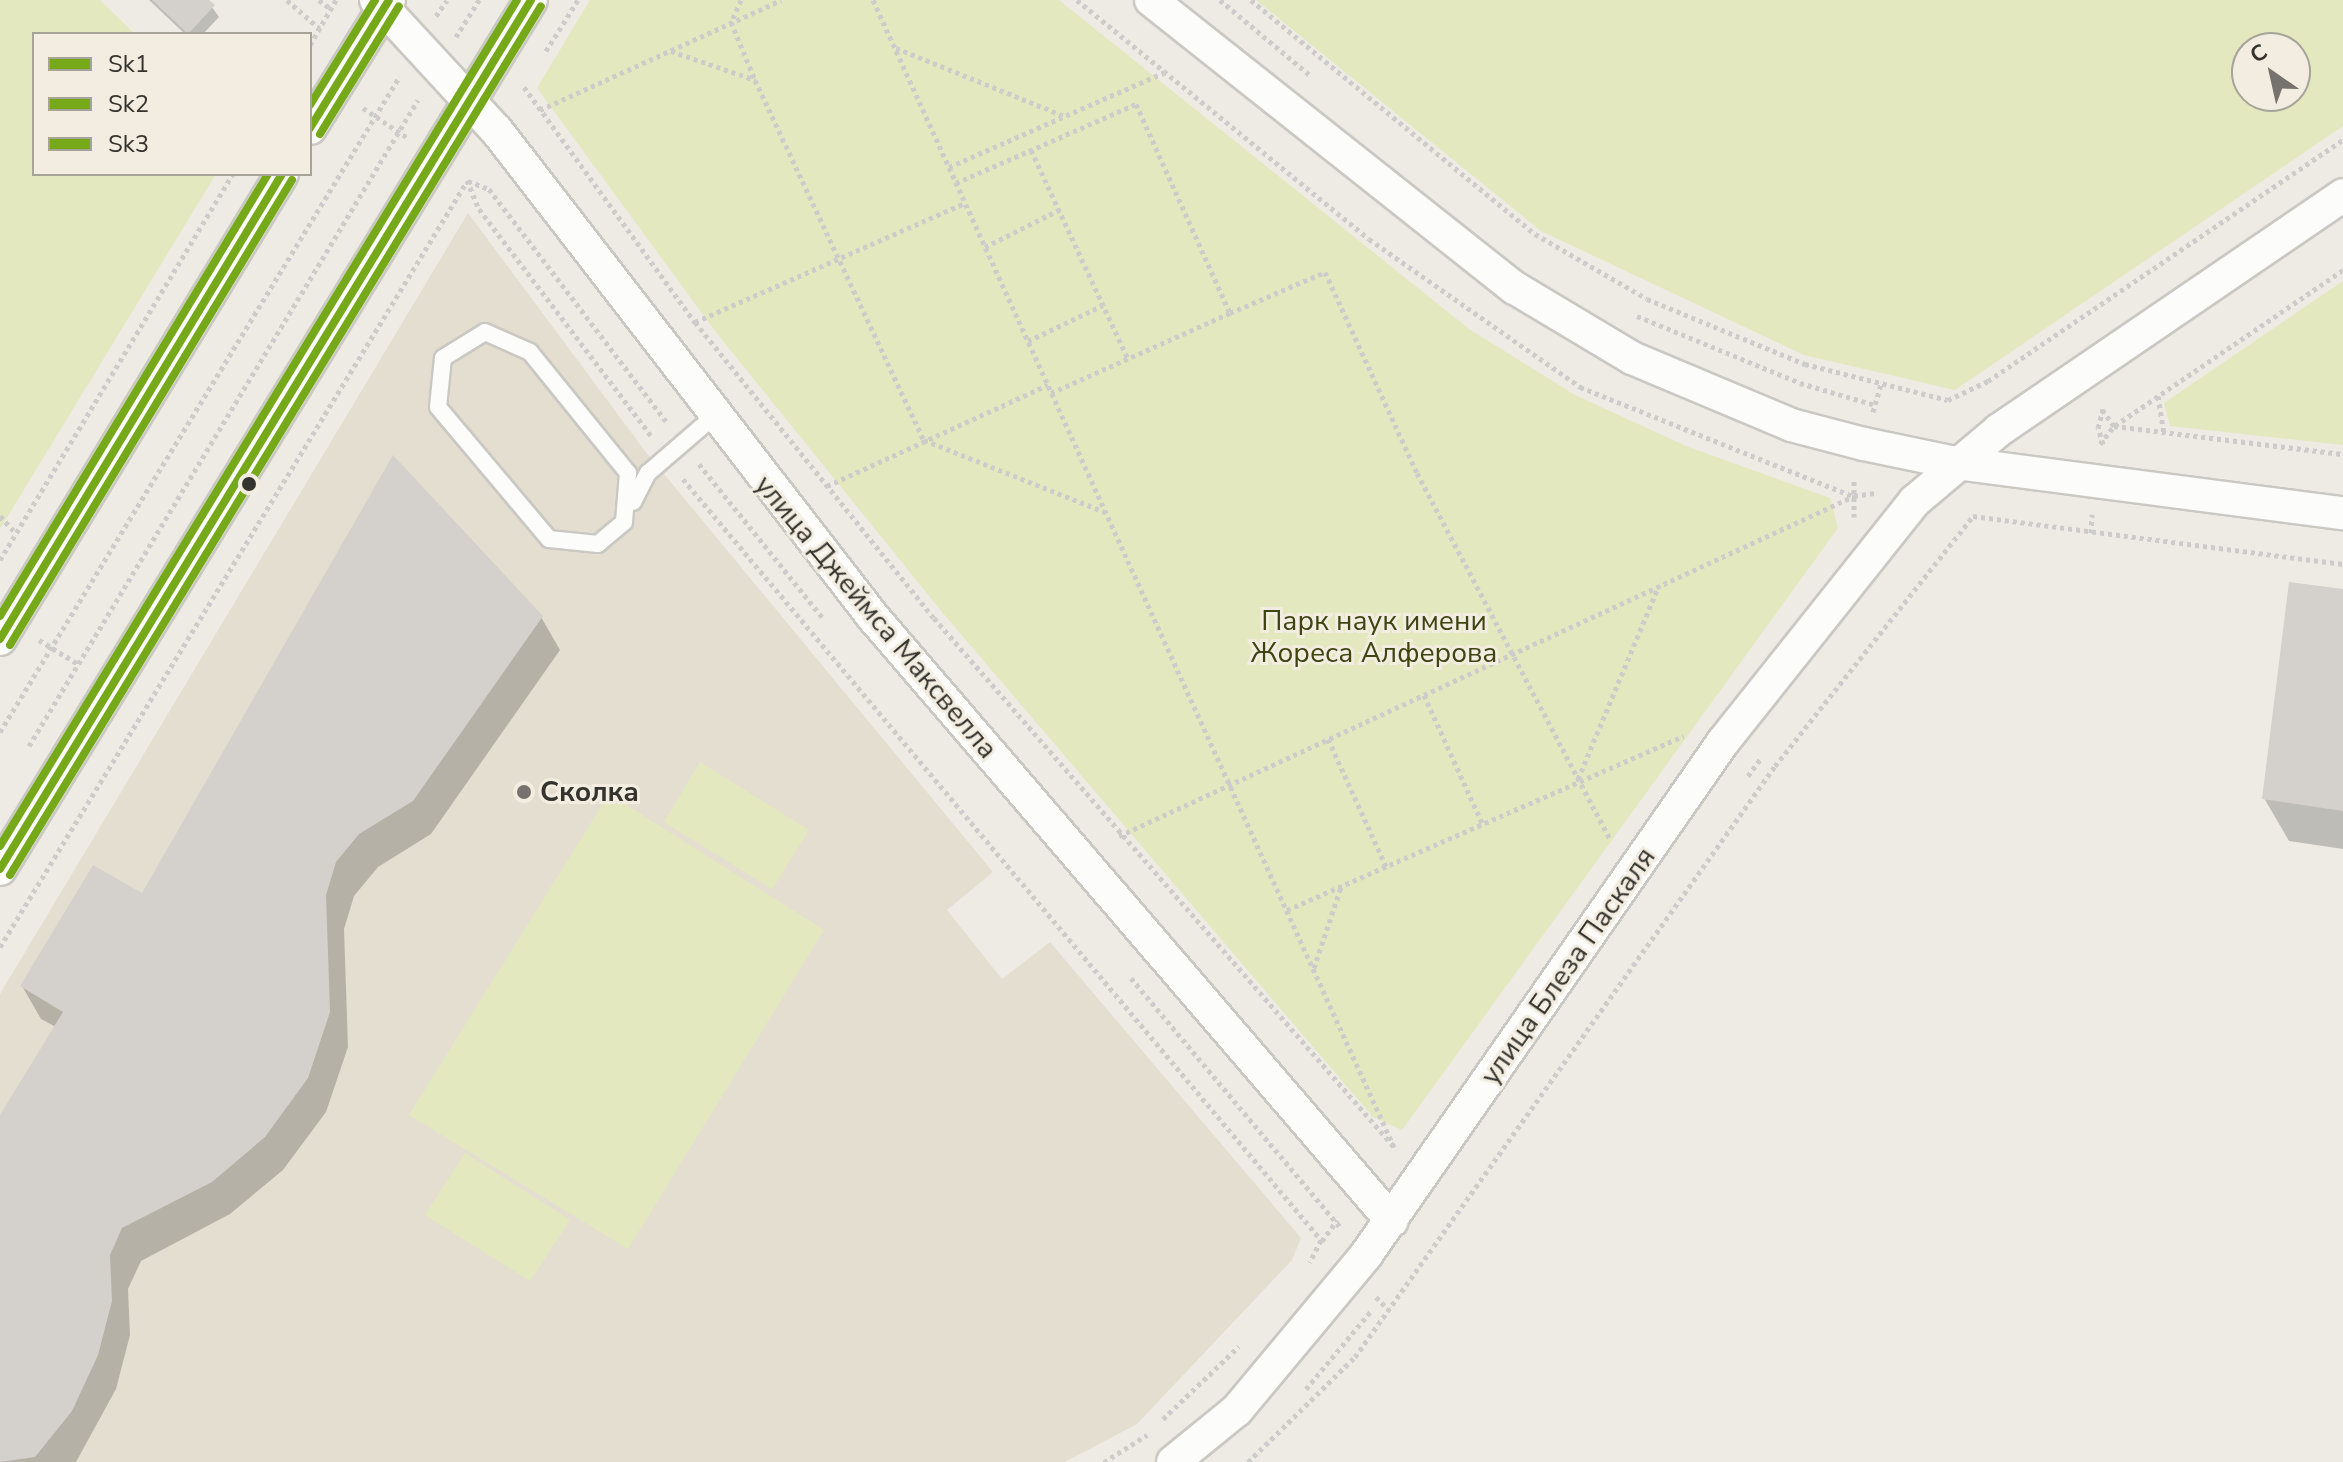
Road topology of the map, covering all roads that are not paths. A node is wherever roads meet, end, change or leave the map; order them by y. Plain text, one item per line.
1 (531, 0) edge
2 (1151, 0) edge
3 (383, 3) edge
4 (471, 103) junction
5 (312, 125) edge
6 (281, 176) edge
7 (2343, 195) edge
8 (713, 417) junction
9 (1956, 463) junction
10 (630, 507) junction
11 (2343, 513) edge
12 (5, 631) edge
13 (0, 869) edge
14 (1392, 1221) junction
15 (1173, 1462) edge

1 - 4 street
2 - 9 street
3 - 4 street, улица Джеймса Максвелла
3 - 5 street
4 - 8 street, улица Джеймса Максвелла
4 - 13 street
6 - 12 street
7 - 9 street, улица Блеза Паскаля
8 - 10 lane
8 - 14 street, улица Джеймса Максвелла
9 - 11 street
9 - 14 street, улица Блеза Паскаля
10 - 10 lane
14 - 15 street, улица Блеза Паскаля

